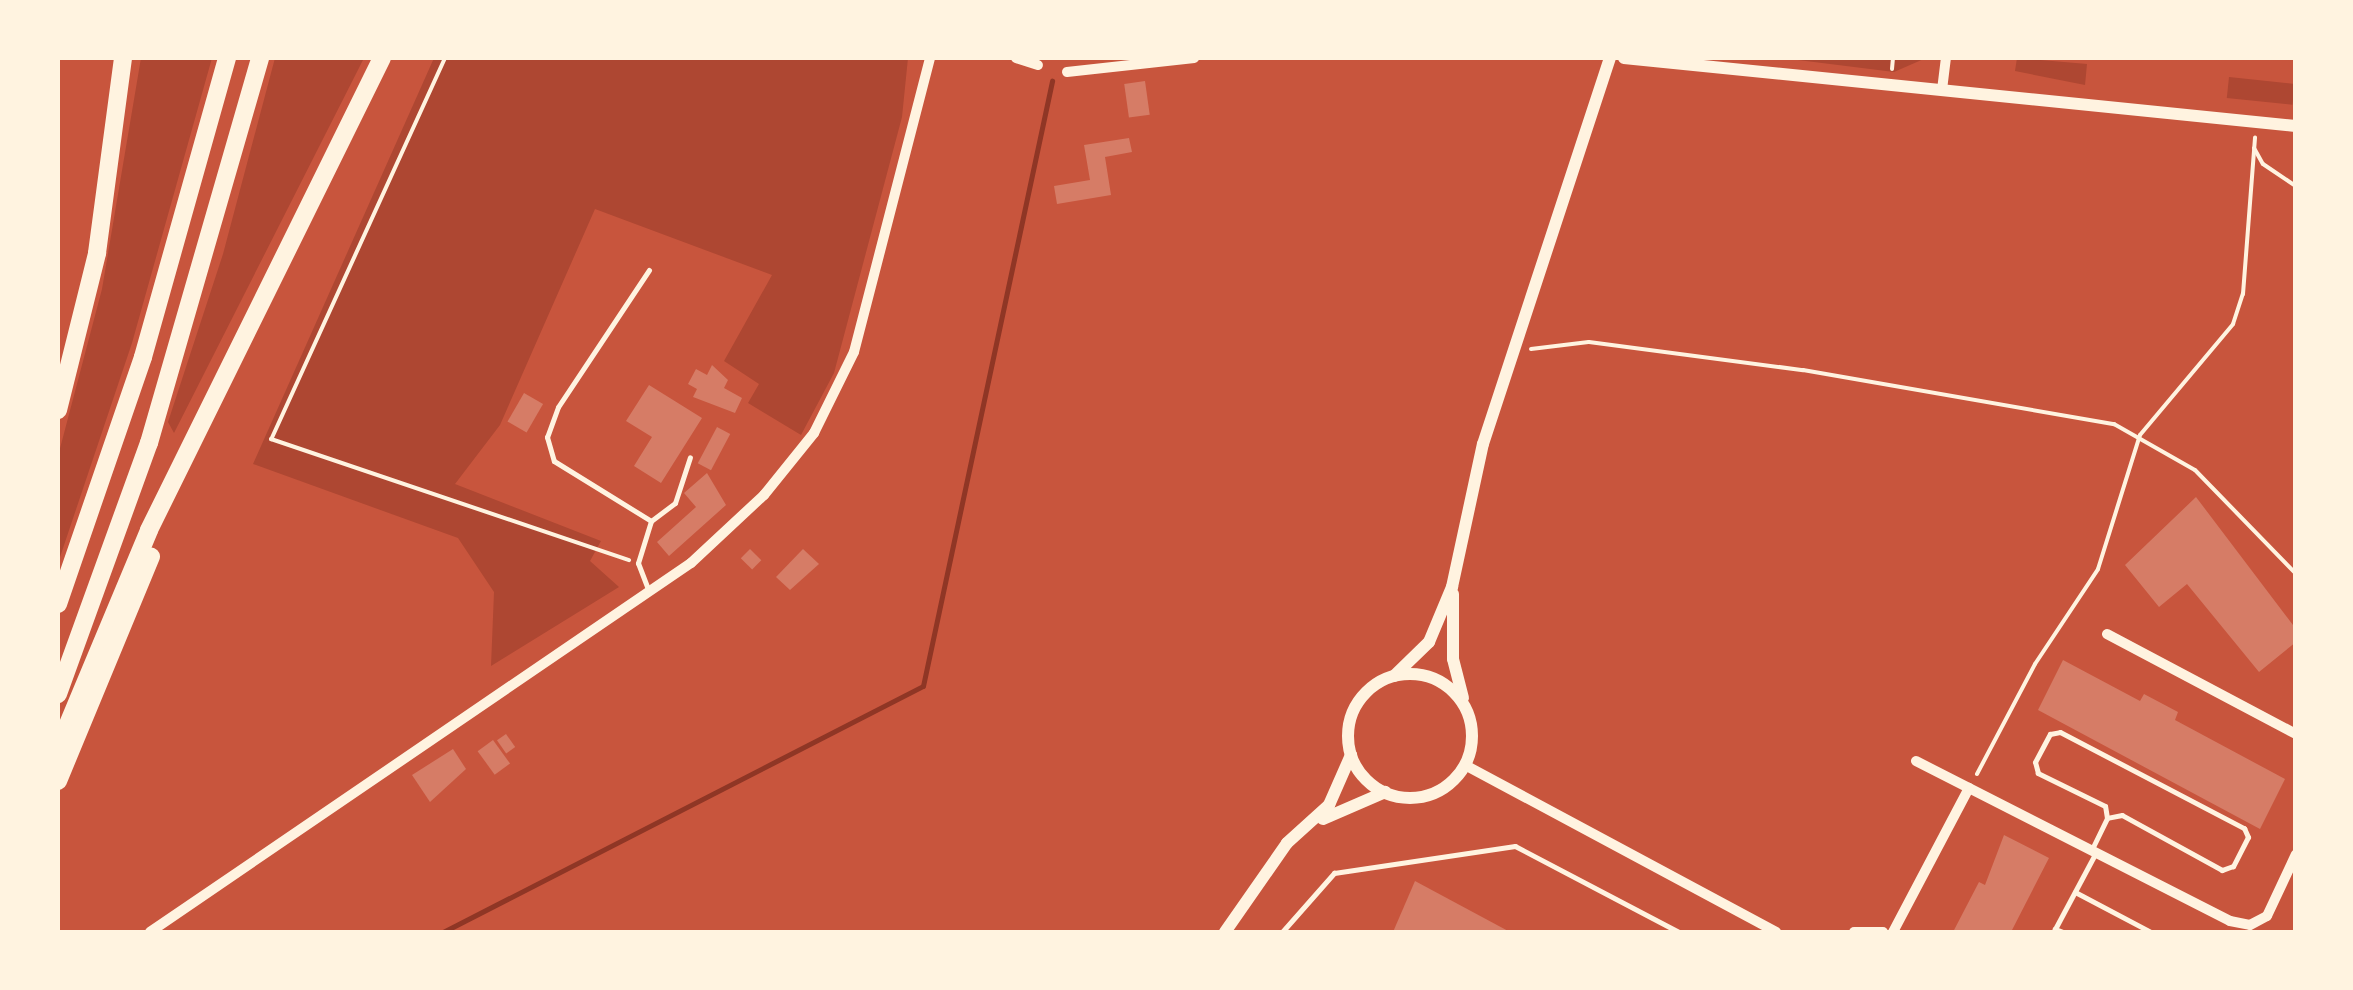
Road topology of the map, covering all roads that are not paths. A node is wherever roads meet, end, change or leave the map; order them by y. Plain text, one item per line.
1 (123, 58) edge
2 (227, 58) edge
3 (260, 58) edge
4 (382, 58) edge
5 (930, 58) edge
6 (1016, 58) edge
7 (1194, 58) edge
8 (1610, 58) edge
9 (1624, 58) edge
10 (1946, 58) edge
11 (1038, 65) dead end
12 (1067, 72) dead end
13 (1942, 90) junction
14 (2296, 126) edge
15 (649, 270) dead end
16 (58, 410) edge
17 (190, 448) junction
18 (690, 457) dead end
19 (652, 521) junction
20 (1452, 587) junction
21 (649, 591) junction
22 (58, 604) edge
23 (2108, 634) dead end
24 (1394, 676) junction
25 (58, 694) edge
26 (1466, 708) junction
27 (2296, 734) edge
28 (58, 748) edge
29 (1351, 755) junction
30 (1916, 761) dead end
31 (1465, 765) junction
32 (58, 781) edge
33 (1969, 788) junction
34 (1385, 792) junction
35 (2108, 818) junction
36 (1287, 843) junction
37 (2093, 853) junction
38 (2296, 854) edge
39 (2075, 892) junction
40 (150, 932) edge
41 (1225, 932) edge
42 (1282, 932) edge
43 (1679, 932) edge
44 (1776, 932) edge
45 (1854, 932) edge
46 (1883, 932) edge
47 (1893, 932) edge
48 (2063, 932) edge
49 (2151, 932) edge

1 - 16 main road
2 - 22 main road
3 - 25 main road
4 - 17 main road
5 - 21 street
6 - 11 street
7 - 12 street
8 - 20 street
9 - 13 street
10 - 13 street
13 - 14 street
15 - 19 lane
17 - 28 main road
17 - 32 main road
18 - 19 lane
19 - 21 lane
20 - 24 street
20 - 26 street
21 - 40 street
23 - 27 street
24 - 26 street
24 - 29 street
26 - 31 street
29 - 34 street
29 - 36 street
30 - 33 street
31 - 34 street
31 - 44 street
33 - 37 street
33 - 47 street
34 - 36 street
35 - 35 lane
35 - 37 lane
36 - 41 street
37 - 38 street
37 - 39 lane
39 - 48 lane
39 - 49 lane
42 - 43 lane
45 - 46 street

